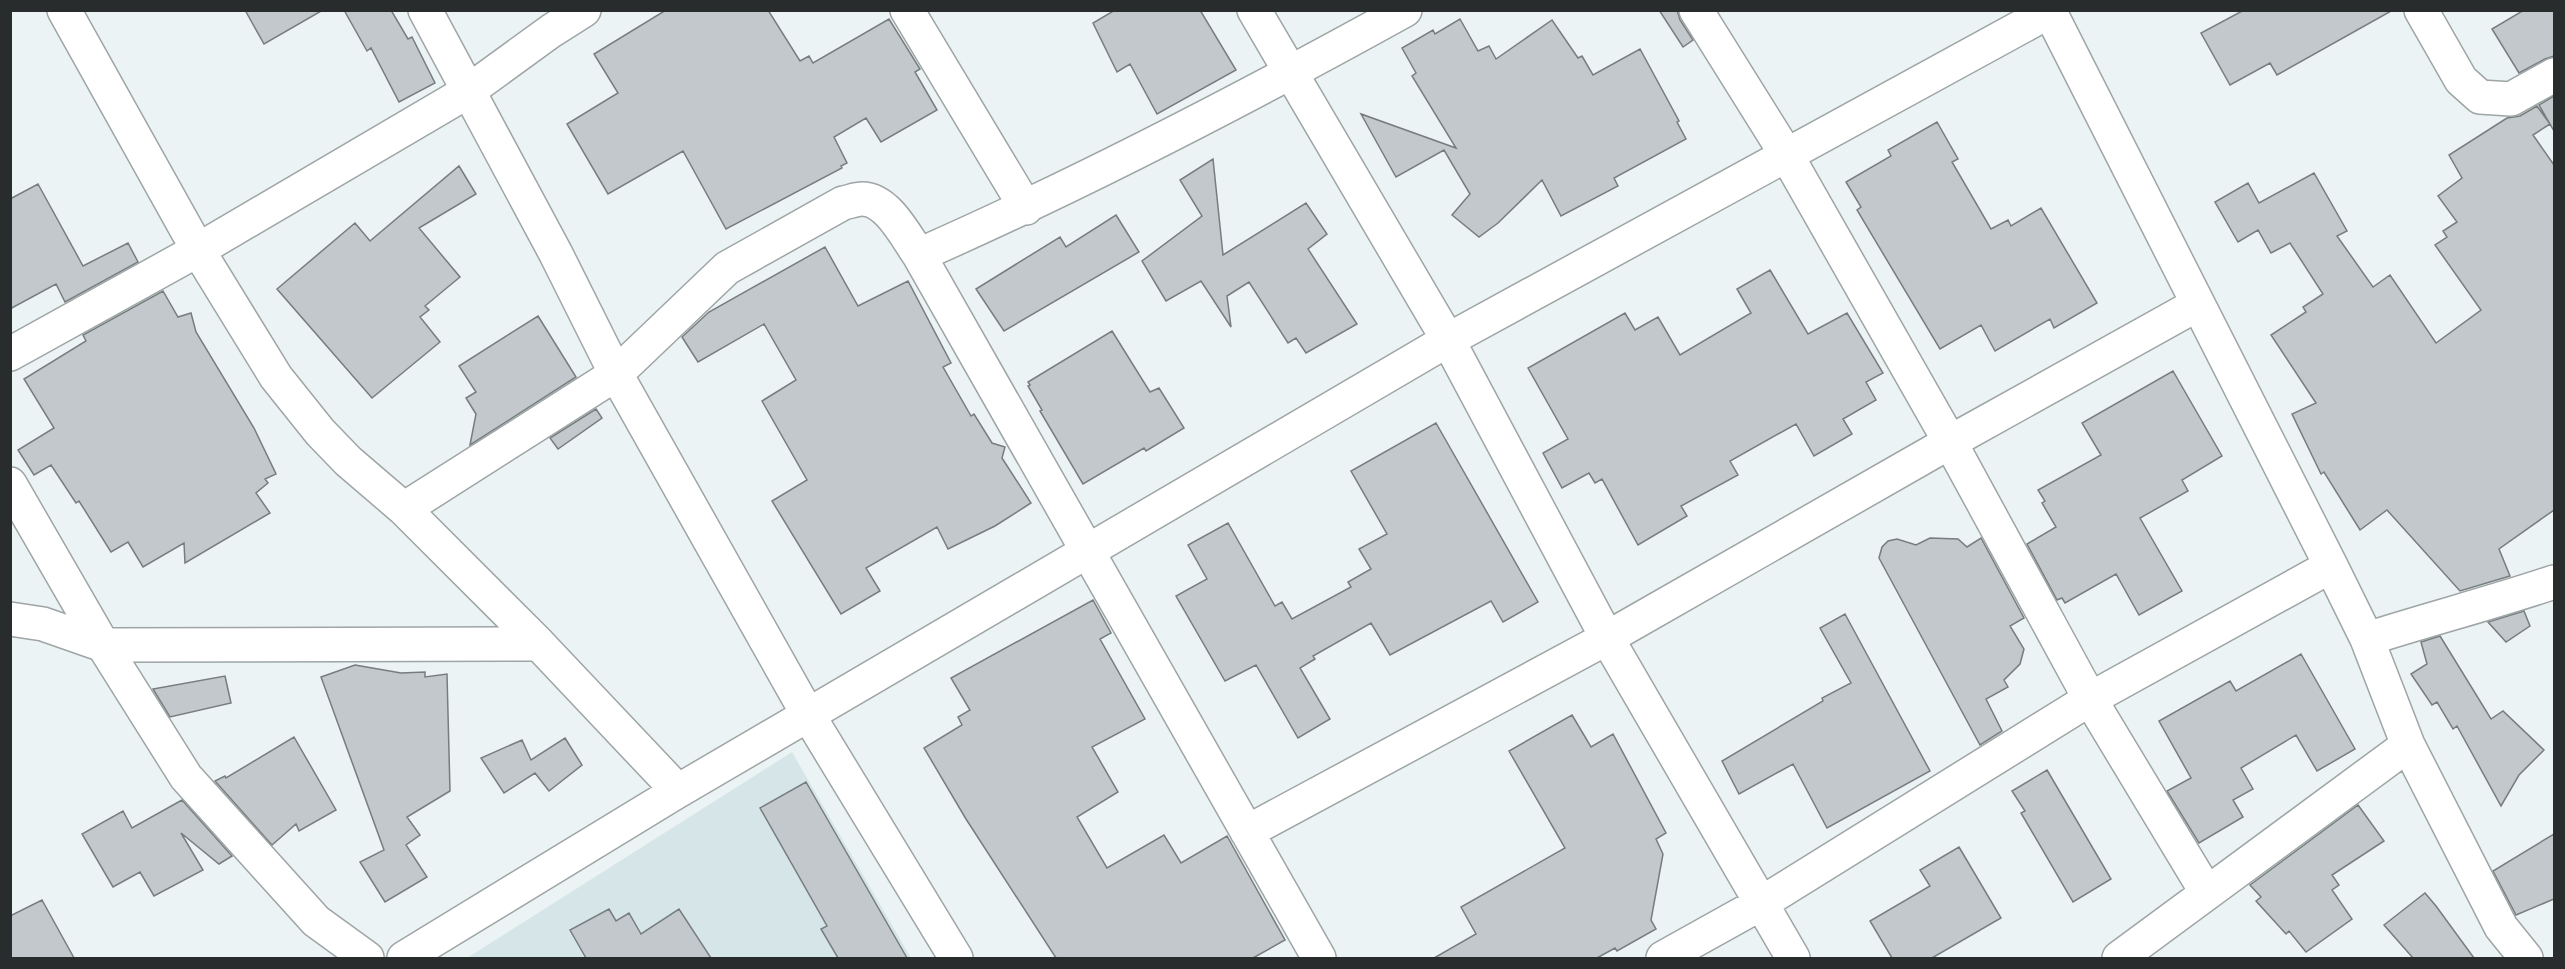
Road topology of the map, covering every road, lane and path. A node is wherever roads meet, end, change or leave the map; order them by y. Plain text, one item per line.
1 (64, 10) edge
2 (425, 10) edge
3 (584, 10) edge
4 (907, 10) edge
5 (1254, 10) edge
6 (1405, 10) edge
7 (1696, 10) edge
8 (2421, 10) edge
9 (2050, 11) edge
10 (1290, 74) junction
11 (2554, 75) edge
12 (467, 92) junction
13 (1786, 154) junction
14 (1026, 208) junction
15 (198, 250) junction
16 (919, 255) junction
17 (2198, 304) junction
18 (1448, 340) junction
19 (10, 354) edge
20 (616, 374) junction
21 (1950, 442) junction
22 (10, 484) edge
23 (404, 509) junction
24 (1086, 552) junction
25 (2331, 566) junction
26 (2554, 582) edge
27 (10, 619) edge
28 (1607, 638) junction
29 (2367, 639) junction
30 (539, 644) junction
31 (103, 645) junction
32 (2090, 699) junction
33 (807, 713) junction
34 (2408, 745) junction
35 (678, 791) junction
36 (1247, 832) junction
37 (2207, 893) junction
38 (1760, 904) junction
39 (367, 958) edge
40 (404, 958) edge
41 (956, 958) edge
42 (1319, 958) edge
43 (1664, 958) edge
44 (1793, 958) edge
45 (2119, 958) edge
46 (2526, 958) edge

1 - 15 street
2 - 12 street
3 - 12 street
4 - 14 street
5 - 10 street
6 - 10 street
7 - 13 street
8 - 11 street
9 - 13 street
9 - 17 street
10 - 14 street
10 - 18 street
12 - 15 street
12 - 20 street
13 - 18 street
13 - 21 street
14 - 16 street
15 - 19 street
15 - 23 street
16 - 20 street
16 - 24 street
17 - 21 street
17 - 25 street
18 - 24 street
18 - 28 street
20 - 23 street
20 - 33 street
21 - 28 street
21 - 32 street
22 - 31 street
23 - 30 street
24 - 33 street
24 - 36 street
25 - 29 street
25 - 32 street
26 - 29 street
27 - 31 street
28 - 36 street
28 - 38 street
29 - 34 street
30 - 31 street
30 - 35 street
31 - 39 street
32 - 37 street
32 - 38 street
33 - 35 street
33 - 41 street
34 - 37 street
34 - 46 street
35 - 40 street
36 - 42 street
37 - 45 street
38 - 43 street
38 - 44 street

